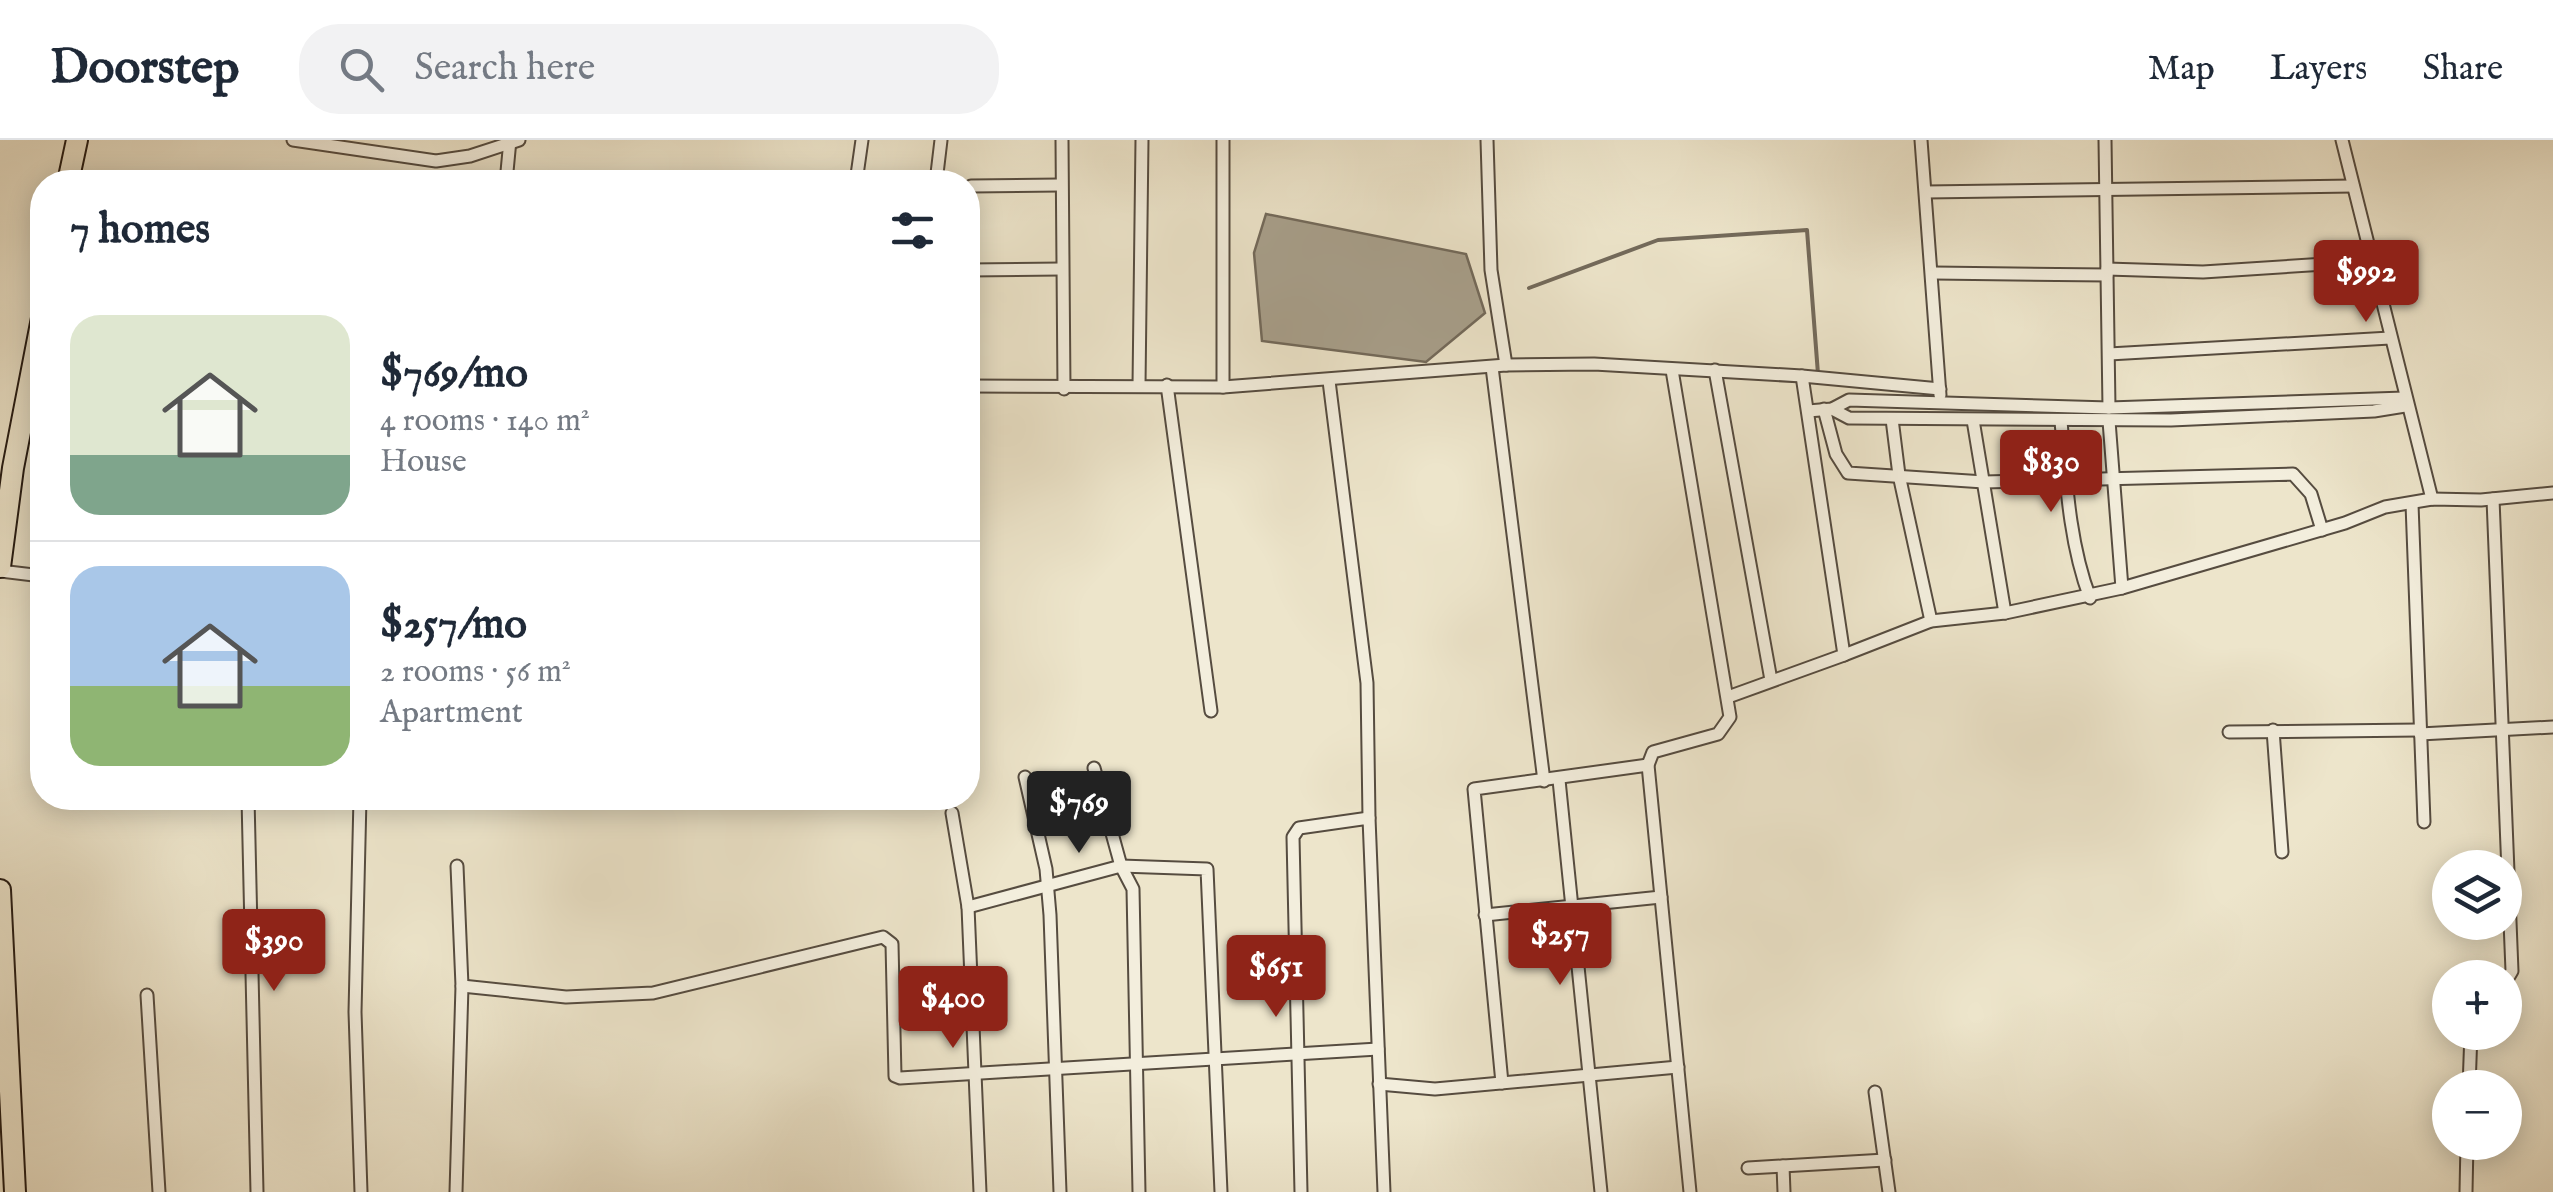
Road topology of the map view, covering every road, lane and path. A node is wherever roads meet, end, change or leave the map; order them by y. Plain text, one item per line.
1 (76, 140) edge
2 (293, 140) edge
3 (862, 140) edge
4 (942, 140) edge
5 (1062, 140) edge
6 (1142, 140) edge
7 (1223, 140) edge
8 (1488, 140) edge
9 (1922, 140) edge
10 (2105, 140) edge
11 (2342, 140) edge
12 (513, 141) edge
13 (70, 170) edge
14 (508, 170) edge
15 (858, 170) edge
16 (938, 170) edge
17 (1060, 185) junction
18 (980, 186) edge
19 (2354, 186) junction
20 (2106, 189) junction
21 (1926, 192) junction
22 (2372, 262) junction
23 (1061, 269) junction
24 (980, 270) edge
25 (2107, 272) junction
26 (1934, 273) junction
27 (2390, 338) junction
28 (2109, 354) junction
29 (1499, 366) junction
30 (30, 369) edge
31 (1672, 370) junction
32 (1714, 370) junction
33 (1802, 376) junction
34 (1329, 381) junction
35 (1167, 385) junction
36 (980, 386) edge
37 (1140, 386) junction
38 (1223, 386) junction
39 (1064, 388) junction
40 (1940, 389) junction
41 (2405, 402) junction
42 (1941, 404) junction
43 (1828, 409) junction
44 (1808, 410) junction
45 (2109, 414) junction
46 (1892, 419) junction
47 (1973, 420) junction
48 (2060, 421) junction
49 (7, 467) edge
50 (1899, 476) junction
51 (2111, 479) junction
52 (2066, 480) junction
53 (1984, 482) junction
54 (2553, 493) edge
55 (2432, 499) junction
56 (2493, 499) junction
57 (2412, 504) junction
58 (2322, 530) junction
59 (0, 569) edge
60 (30, 574) edge
61 (2122, 588) junction
62 (2090, 598) junction
63 (2005, 613) junction
64 (1931, 621) junction
65 (1844, 655) junction
66 (1771, 680) junction
67 (1728, 697) junction
68 (1212, 711) dead end
69 (2553, 727) edge
70 (2503, 728) junction
71 (2273, 730) junction
72 (2228, 732) dead end
73 (2420, 732) junction
74 (1648, 765) junction
75 (1094, 768) dead end
76 (1025, 777) dead end
77 (1559, 780) junction
78 (1544, 781) junction
79 (248, 810) edge
80 (360, 810) edge
81 (952, 814) dead end
82 (1369, 818) junction
83 (2424, 822) dead end
84 (2282, 852) dead end
85 (457, 866) dead end
86 (1121, 866) junction
87 (1048, 886) junction
88 (0, 890) edge
89 (1661, 896) junction
90 (1572, 906) junction
91 (968, 907) junction
92 (1486, 914) junction
93 (2, 960) edge
94 (2512, 960) edge
95 (462, 986) junction
96 (147, 995) dead end
97 (1378, 1048) junction
98 (1297, 1054) junction
99 (1216, 1058) junction
100 (1134, 1064) junction
101 (1678, 1067) junction
102 (1055, 1068) junction
103 (975, 1074) junction
104 (1589, 1075) junction
105 (1502, 1083) junction
106 (1380, 1084) junction
107 (1875, 1092) dead end
108 (1884, 1160) junction
109 (2467, 1160) edge
110 (1783, 1166) junction
111 (1748, 1168) dead end
112 (15, 1192) edge
113 (159, 1192) edge
114 (257, 1192) edge
115 (360, 1192) edge
116 (456, 1192) edge
117 (980, 1192) edge
118 (1060, 1192) edge
119 (1139, 1192) edge
120 (1221, 1192) edge
121 (1302, 1192) edge
122 (1384, 1192) edge
123 (1601, 1192) edge
124 (1690, 1192) edge
125 (1784, 1192) edge
126 (1889, 1192) edge
127 (2466, 1192) edge

1 - 13 highway
2 - 12 street
3 - 15 street
4 - 16 street
5 - 17 street
6 - 37 street
7 - 38 street
8 - 29 street
9 - 21 street
10 - 20 street
11 - 19 street
12 - 14 street
17 - 18 street
17 - 23 street
19 - 20 street
19 - 22 street
20 - 21 street
20 - 25 street
21 - 26 street
22 - 25 street
22 - 27 street
23 - 24 street
23 - 39 street
25 - 26 street
25 - 28 street
26 - 40 street
27 - 28 street
27 - 41 street
28 - 45 street
29 - 31 street
29 - 34 street
29 - 78 street
30 - 49 highway
31 - 32 street
31 - 67 street
32 - 33 street
32 - 66 street
33 - 40 street
33 - 44 street
34 - 38 street
34 - 82 street
35 - 37 street
35 - 38 street
35 - 68 street
36 - 39 street
37 - 39 street
40 - 42 street
41 - 45 street
41 - 55 street
42 - 43 street
42 - 45 street
43 - 44 street
43 - 46 street
43 - 50 street
44 - 65 street
45 - 48 street
45 - 51 street
46 - 47 street
46 - 50 street
47 - 48 street
47 - 53 street
48 - 52 street
49 - 59 highway
50 - 53 street
50 - 64 street
51 - 52 street
51 - 58 street
51 - 61 street
52 - 53 street
52 - 62 street
53 - 63 street
54 - 56 street
55 - 56 street
55 - 57 street
56 - 70 street
57 - 58 street
57 - 73 street
58 - 61 street
59 - 60 street
61 - 62 street
62 - 63 street
63 - 64 street
64 - 65 street
65 - 66 street
66 - 67 street
67 - 74 street
69 - 70 street
70 - 73 street
70 - 94 street
71 - 72 street
71 - 73 street
71 - 84 street
73 - 83 street
74 - 77 street
74 - 89 street
75 - 86 street
76 - 87 street
77 - 78 street
77 - 90 street
78 - 92 street
79 - 114 street
80 - 115 street
81 - 91 street
82 - 97 street
82 - 98 street
85 - 95 street
86 - 87 street
86 - 99 street
86 - 100 street
87 - 91 street
87 - 102 street
88 - 93 highway
89 - 90 street
89 - 101 street
90 - 92 street
90 - 104 street
91 - 103 street
92 - 105 street
93 - 112 highway
95 - 103 street
95 - 116 street
96 - 113 street
97 - 98 street
97 - 106 street
98 - 99 street
98 - 121 street
99 - 100 street
99 - 120 street
100 - 102 street
100 - 119 street
101 - 104 street
101 - 124 street
102 - 103 street
102 - 118 street
103 - 117 street
104 - 105 street
104 - 123 street
105 - 106 street
106 - 122 street
107 - 108 street
108 - 110 street
108 - 126 street
109 - 127 street
110 - 111 street
110 - 125 street

